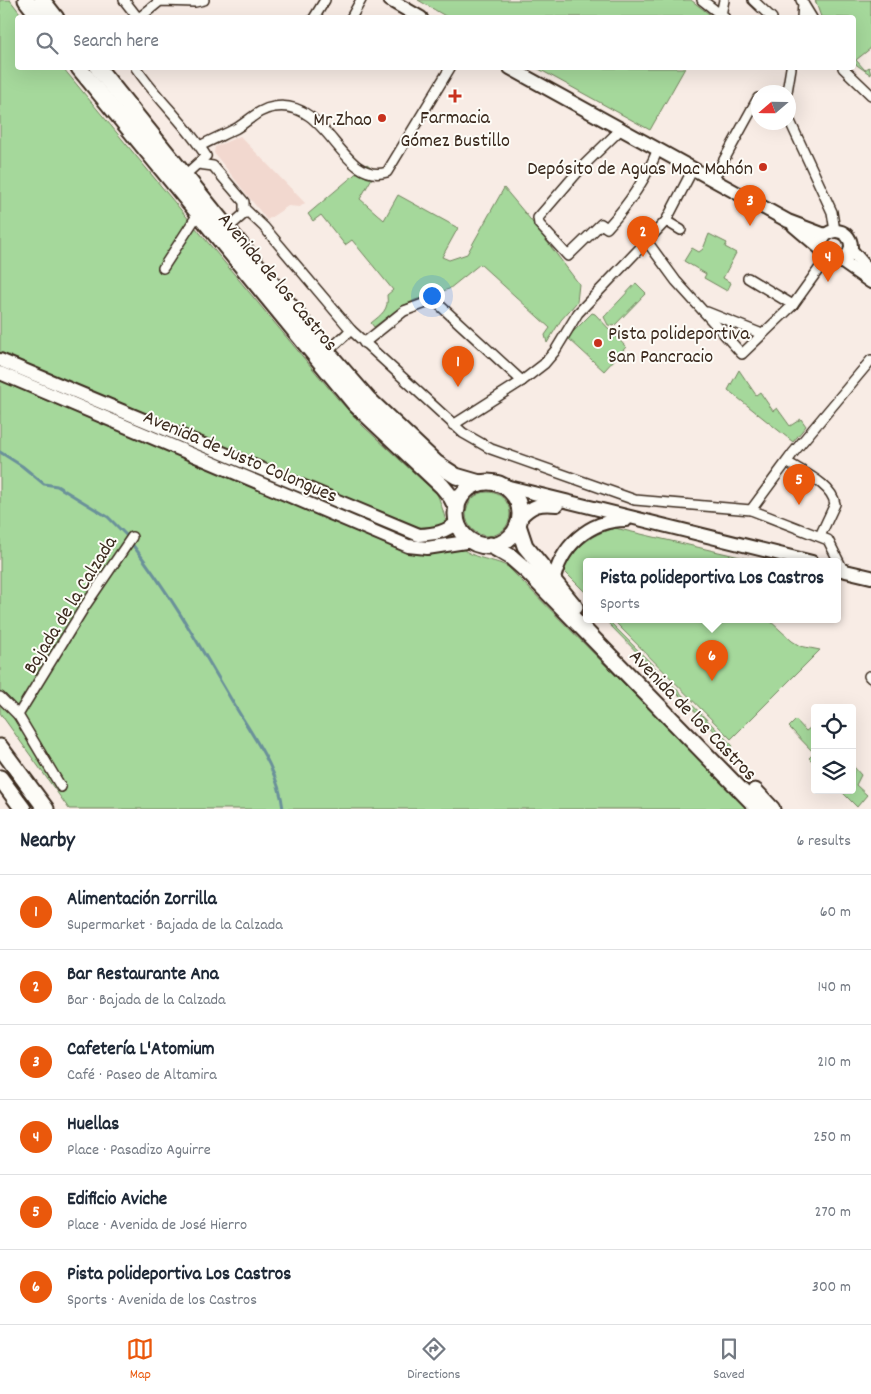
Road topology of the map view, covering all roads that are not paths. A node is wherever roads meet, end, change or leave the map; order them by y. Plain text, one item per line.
1 (26, 0) edge
2 (42, 0) edge
3 (124, 0) edge
4 (204, 0) edge
5 (325, 0) edge
6 (361, 0) edge
7 (390, 0) edge
8 (702, 0) edge
9 (724, 0) edge
10 (753, 0) edge
11 (802, 1) edge
12 (38, 15) edge
13 (54, 15) edge
14 (136, 15) edge
15 (143, 15) edge
16 (316, 15) edge
17 (352, 15) edge
18 (416, 15) edge
19 (722, 15) edge
20 (723, 15) edge
21 (769, 15) edge
22 (802, 15) edge
23 (810, 15) edge
24 (81, 70) edge
25 (100, 70) edge
26 (138, 70) edge
27 (449, 70) edge
28 (514, 70) edge
29 (791, 70) edge
30 (845, 70) edge
31 (788, 85) edge
32 (871, 95) edge
33 (751, 111) edge
34 (622, 128) junction
35 (794, 130) edge
36 (200, 146) junction
37 (658, 149) junction
38 (198, 164) junction
39 (693, 169) junction
40 (184, 176) junction
41 (713, 180) junction
42 (246, 210) junction
43 (198, 214) junction
44 (666, 221) junction
45 (788, 221) junction
46 (228, 229) junction
47 (681, 230) dead end
48 (830, 233) junction
49 (646, 240) junction
50 (851, 250) junction
51 (824, 254) junction
52 (841, 261) junction
53 (163, 268) dead end
54 (871, 273) edge
55 (748, 278) dead end
56 (871, 282) edge
57 (793, 305) junction
58 (702, 309) junction
59 (730, 322) junction
60 (351, 330) junction
61 (721, 330) junction
62 (762, 334) junction
63 (364, 343) junction
64 (327, 352) junction
65 (0, 360) edge
66 (871, 360) edge
67 (0, 373) edge
68 (522, 381) junction
69 (453, 425) junction
70 (787, 462) junction
71 (480, 483) junction
72 (505, 486) junction
73 (584, 506) junction
74 (751, 510) junction
75 (457, 516) junction
76 (642, 520) junction
77 (519, 522) junction
78 (820, 536) junction
79 (132, 537) dead end
80 (472, 541) junction
81 (490, 545) junction
82 (796, 558) edge
83 (837, 558) edge
84 (841, 569) edge
85 (871, 577) edge
86 (553, 583) junction
87 (583, 616) edge
88 (590, 623) edge
89 (0, 697) edge
90 (18, 715) junction
91 (0, 747) edge
92 (0, 778) edge
93 (61, 787) dead end
94 (23, 809) edge
95 (46, 809) edge
96 (759, 809) edge
97 (772, 809) edge

1 - 12 main road
2 - 13 main road
3 - 14 street
4 - 15 street
5 - 16 street
6 - 17 street
7 - 18 main road
8 - 19 street
9 - 20 street
10 - 21 street
11 - 22 street
11 - 23 street
24 - 43 main road, Avenida de los Castros
25 - 40 main road, Avenida de los Castros
26 - 36 street
27 - 36 street
28 - 34 main road
29 - 31 street
30 - 32 street
33 - 41 street
34 - 37 main road
34 - 37 street
35 - 48 street
36 - 38 street
37 - 39 main road
38 - 40 street
38 - 42 street, Avenida de los Castros
39 - 41 main road
39 - 44 street
40 - 46 main road, Avenida de los Castros
41 - 45 main road
42 - 46 street, Avenida de los Castros
42 - 60 street, Avenida de los Castros
43 - 53 street
43 - 75 main road, Avenida de los Castros
44 - 47 street
44 - 49 street
45 - 48 main road
45 - 51 main road
46 - 64 main road, Avenida de los Castros
48 - 50 main road
48 - 51 main road
49 - 58 street
49 - 68 street
50 - 52 main road
50 - 54 main road
51 - 52 main road
51 - 57 street
52 - 56 main road
55 - 57 street
57 - 62 street
58 - 59 street
58 - 61 street
59 - 61 street
59 - 62 street
60 - 63 street, Avenida de los Castros
60 - 64 street, Avenida de los Castros
61 - 62 street
63 - 68 street, Avenida de los Castros
63 - 69 street, Avenida de los Castros
64 - 71 main road, Avenida de los Castros
65 - 75 main road, Avenida de Justo Colongues
66 - 70 street
67 - 80 main road, Avenida de Justo Colongues
68 - 69 street
69 - 74 street, Avenida de los Castros
70 - 74 street
70 - 78 street
71 - 72 main road
71 - 75 main road
72 - 73 main road
72 - 77 main road
73 - 76 main road
73 - 77 main road
74 - 78 street, Avenida de los Castros
75 - 80 main road
76 - 82 main road
76 - 86 main road
77 - 81 main road
77 - 86 main road, Avenida de los Castros
78 - 83 street
79 - 90 street, Bajada de la Calzada
80 - 81 main road
81 - 96 main road, Avenida de los Castros
84 - 85 main road
86 - 87 main road, Avenida de los Castros
88 - 97 main road, Avenida de los Castros
89 - 90 street
90 - 93 street
91 - 95 main road
92 - 94 main road

